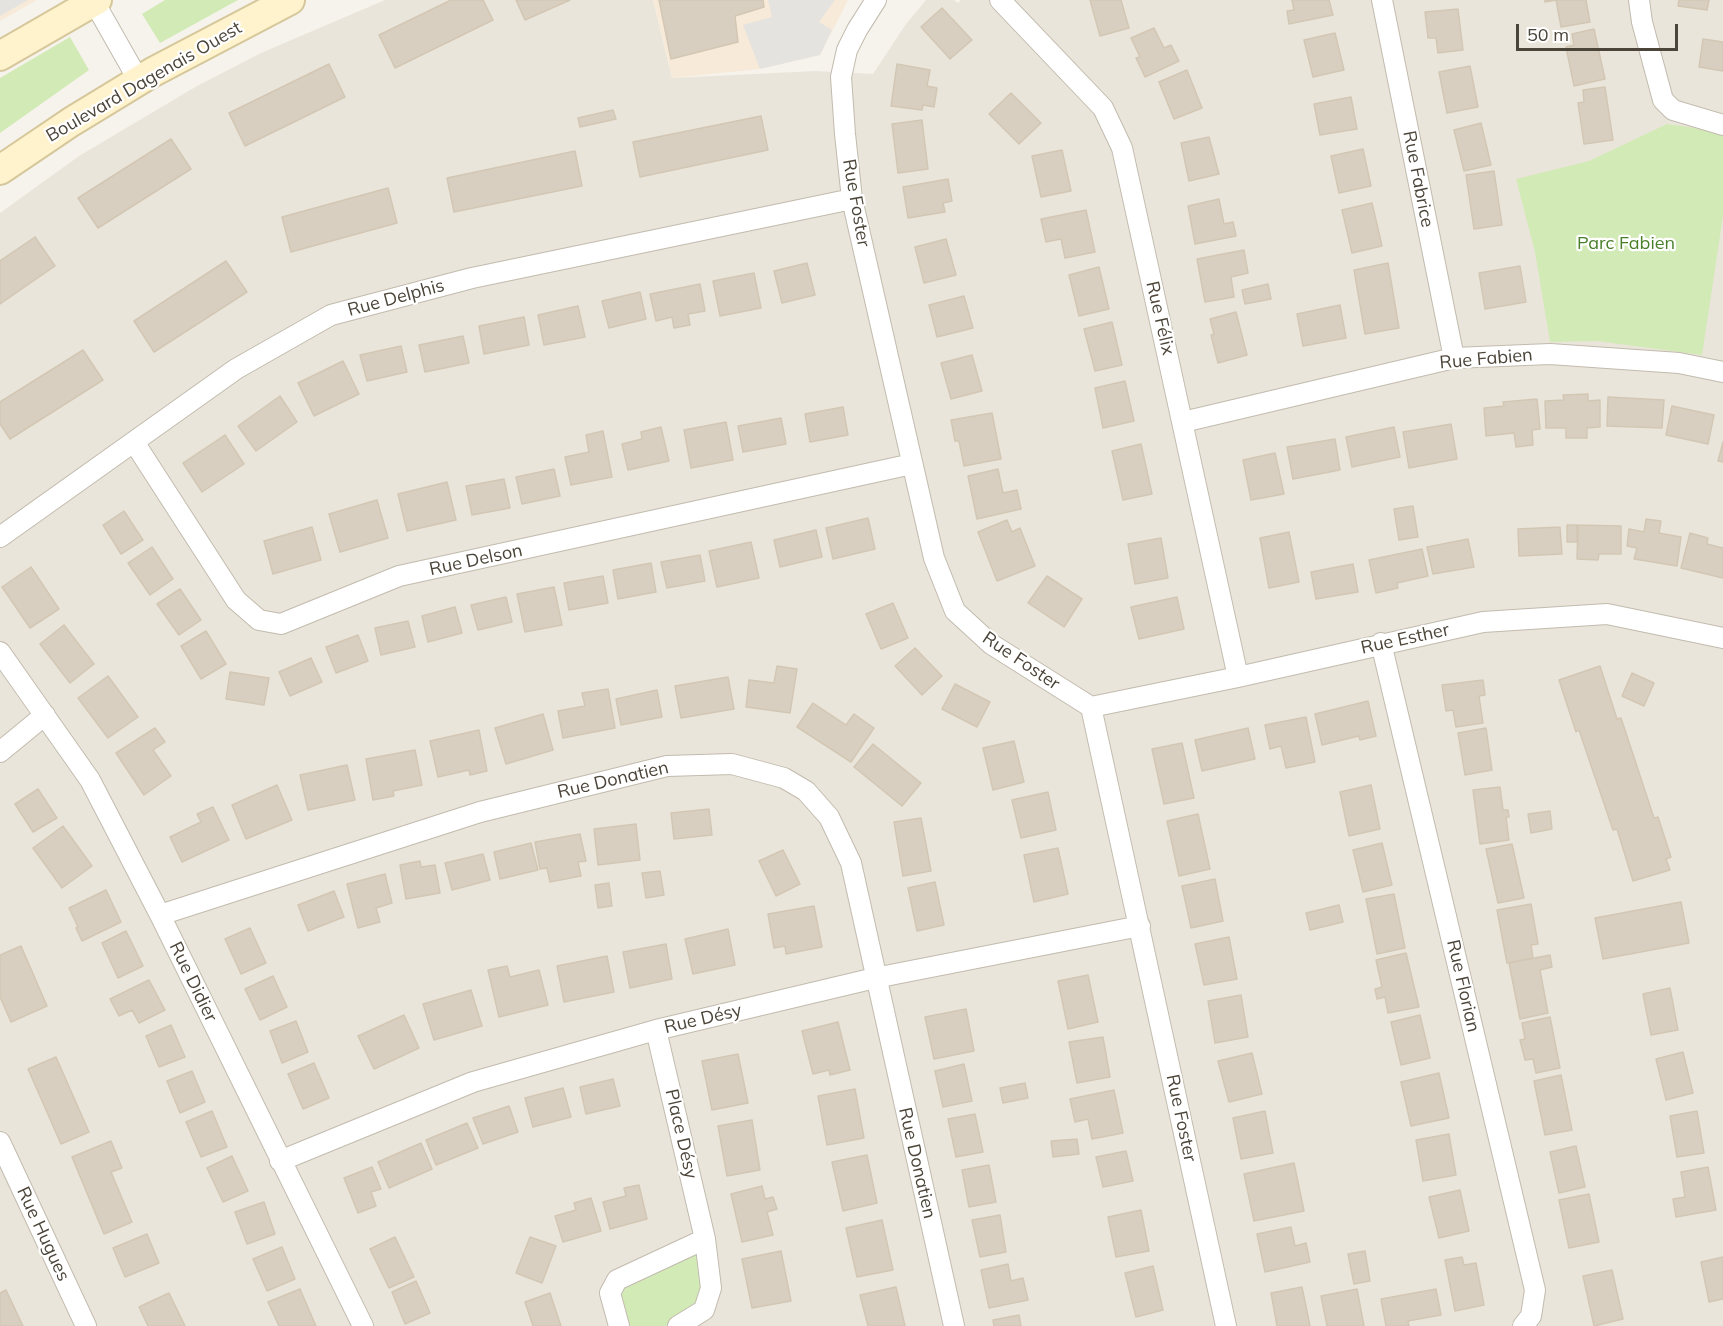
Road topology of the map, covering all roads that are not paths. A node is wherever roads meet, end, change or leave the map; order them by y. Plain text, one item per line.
1 (290, 0) edge
2 (876, 0) edge
3 (1000, 0) edge
4 (1382, 0) edge
5 (1639, 0) edge
6 (95, 1) edge
7 (0, 56) edge
8 (139, 81) junction
9 (1723, 125) edge
10 (0, 170) edge
11 (852, 199) junction
12 (1454, 358) junction
13 (1723, 372) edge
14 (1183, 422) junction
15 (134, 442) junction
16 (912, 464) junction
17 (0, 537) edge
18 (1723, 638) edge
19 (1382, 643) junction
20 (0, 652) edge
21 (1238, 677) junction
22 (1091, 707) junction
23 (45, 715) junction
24 (0, 752) edge
25 (160, 915) junction
26 (1140, 926) junction
27 (875, 978) junction
28 (656, 1030) junction
29 (0, 1142) edge
30 (280, 1161) junction
31 (705, 1239) junction
32 (86, 1326) edge
33 (363, 1326) edge
34 (619, 1326) edge
35 (678, 1326) edge
36 (954, 1326) edge
37 (1226, 1326) edge
38 (1524, 1326) edge

1 - 8 main road, Boulevard Dagenais Ouest
2 - 11 street, Rue Foster
3 - 14 street, Rue Félix
4 - 12 street, Rue Fabrice
5 - 9 street
6 - 7 main road
6 - 8 street
8 - 10 main road, Boulevard Dagenais Ouest
11 - 15 street, Rue Delphis
11 - 16 street, Rue Foster
12 - 13 street, Rue Fabien
12 - 14 street, Rue Fabien
14 - 21 street, Rue Félix
15 - 16 street, Rue Delson
15 - 17 street, Rue Delphis
16 - 22 street, Rue Foster
18 - 19 street, Rue Esther
19 - 21 street, Rue Esther
19 - 38 street, Rue Florian
20 - 23 street, Rue Didier
21 - 22 street, Rue Esther
22 - 26 street, Rue Foster
23 - 24 street
23 - 25 street, Rue Didier
25 - 27 street, Rue Donatien
25 - 30 street, Rue Didier
26 - 27 street, Rue Désy
26 - 37 street, Rue Foster
27 - 28 street, Rue Désy
27 - 36 street, Rue Donatien
28 - 30 street, Rue Désy
28 - 31 street, Place Désy
29 - 32 street, Rue Hugues
30 - 33 street, Rue Didier
31 - 34 street
31 - 35 street, Place Désy

